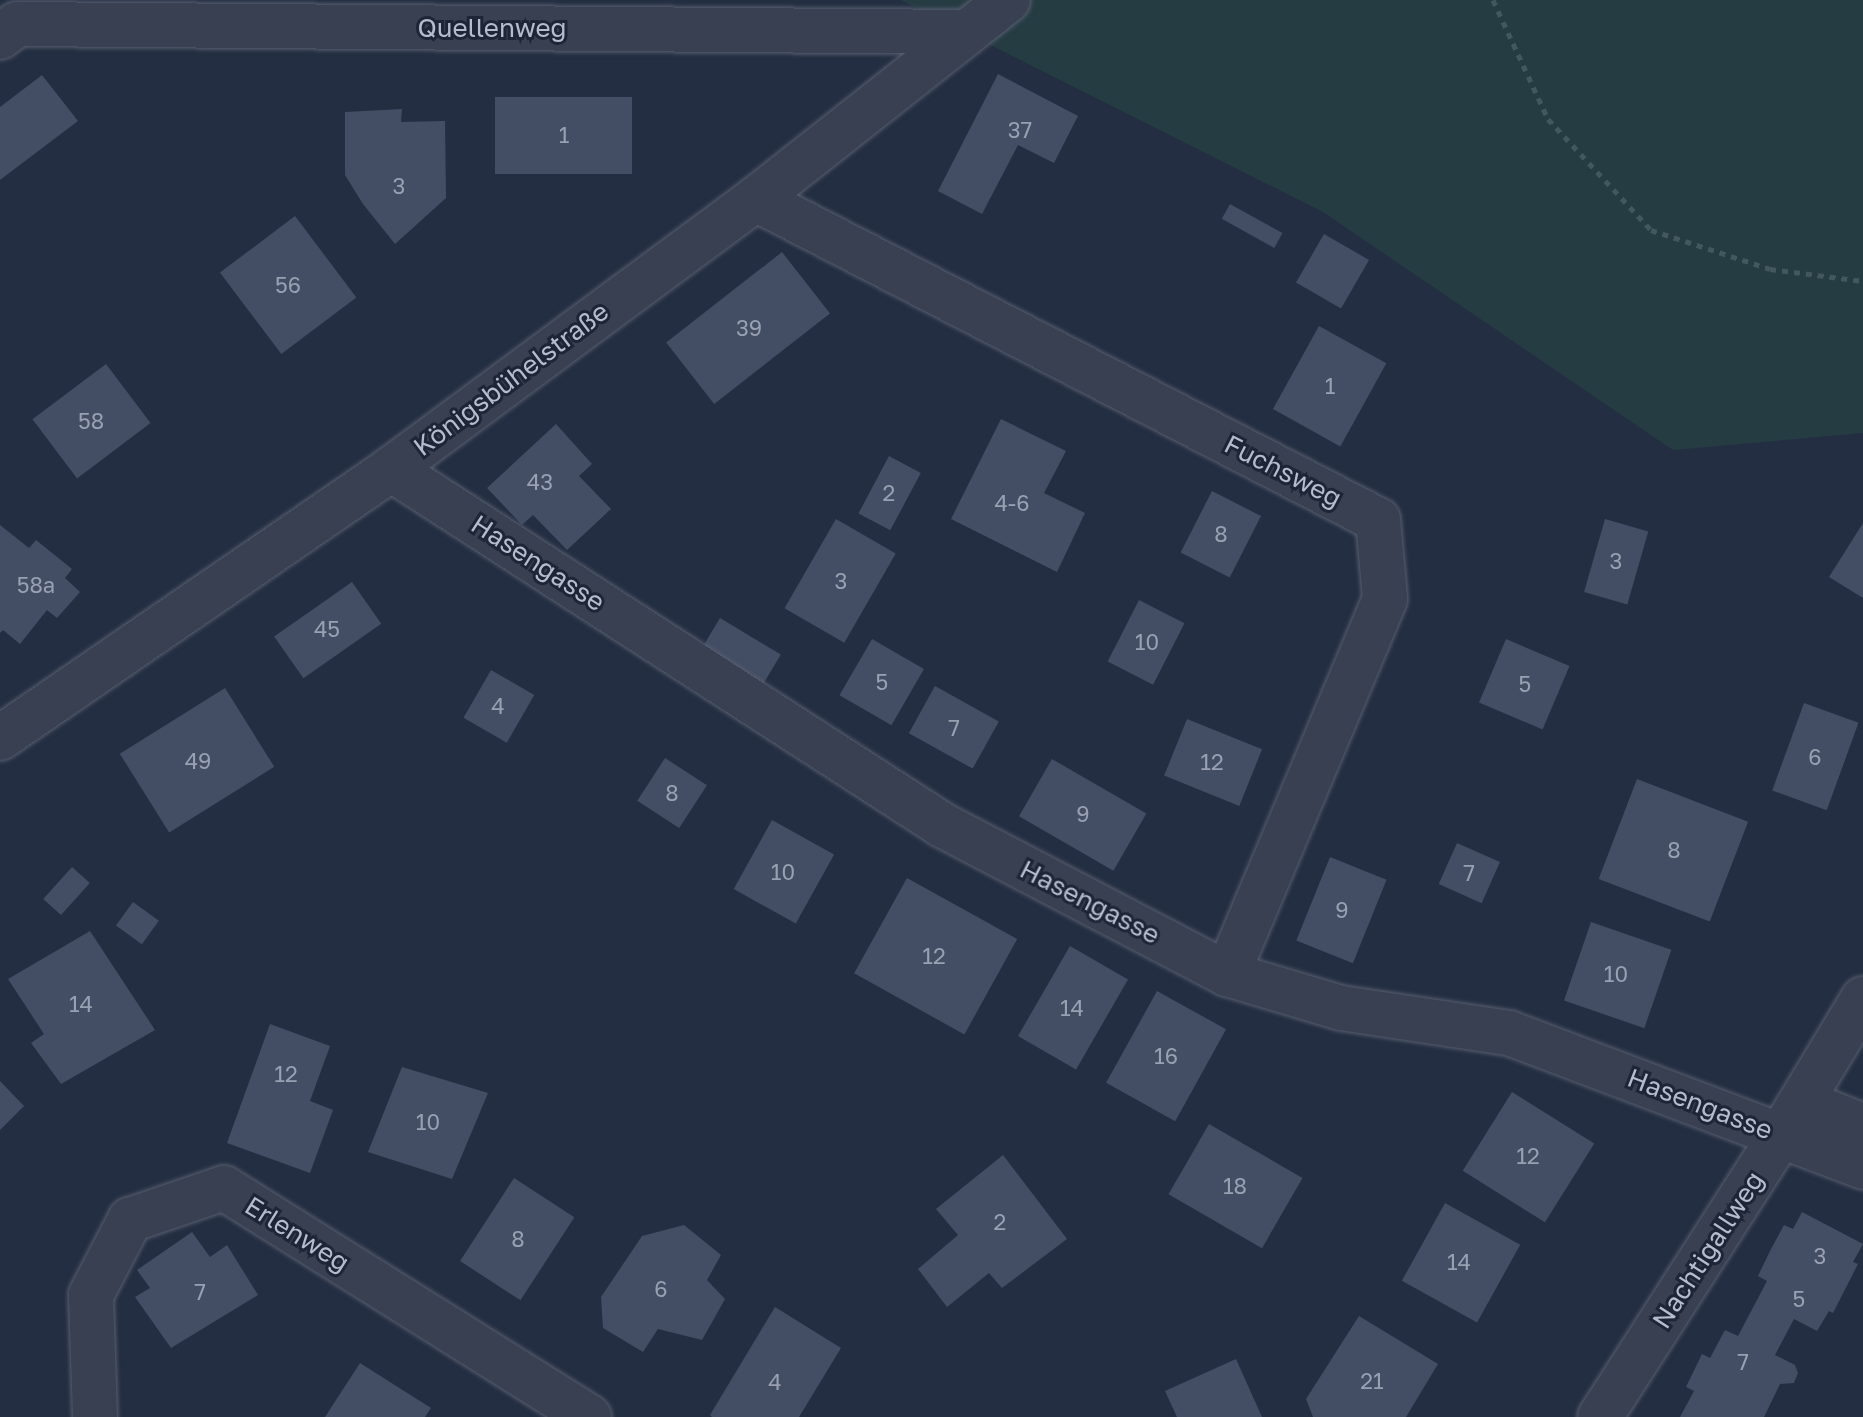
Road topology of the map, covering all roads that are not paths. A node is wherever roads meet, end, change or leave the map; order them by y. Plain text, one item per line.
1 (1008, 0) edge
2 (6, 22) edge
3 (966, 32) junction
4 (756, 199) junction
5 (391, 469) junction
6 (0, 738) edge
7 (1227, 974) junction
8 (1863, 999) edge
9 (1792, 1119) junction
10 (1863, 1126) edge
11 (1863, 1167) edge
12 (95, 1417) edge
13 (589, 1417) edge
14 (1600, 1417) edge

1 - 3 street, Königsbühelstraße
2 - 3 street, Quellenweg
3 - 4 street, Königsbühelstraße
4 - 5 street, Königsbühelstraße
4 - 7 street, Fuchsweg
5 - 6 street, Königsbühelstraße
5 - 7 street, Hasengasse
7 - 9 street, Hasengasse
8 - 9 street, Nachtigallweg
9 - 10 street
9 - 11 street, Hasengasse
9 - 14 street, Nachtigallweg
12 - 13 street, Erlenweg

